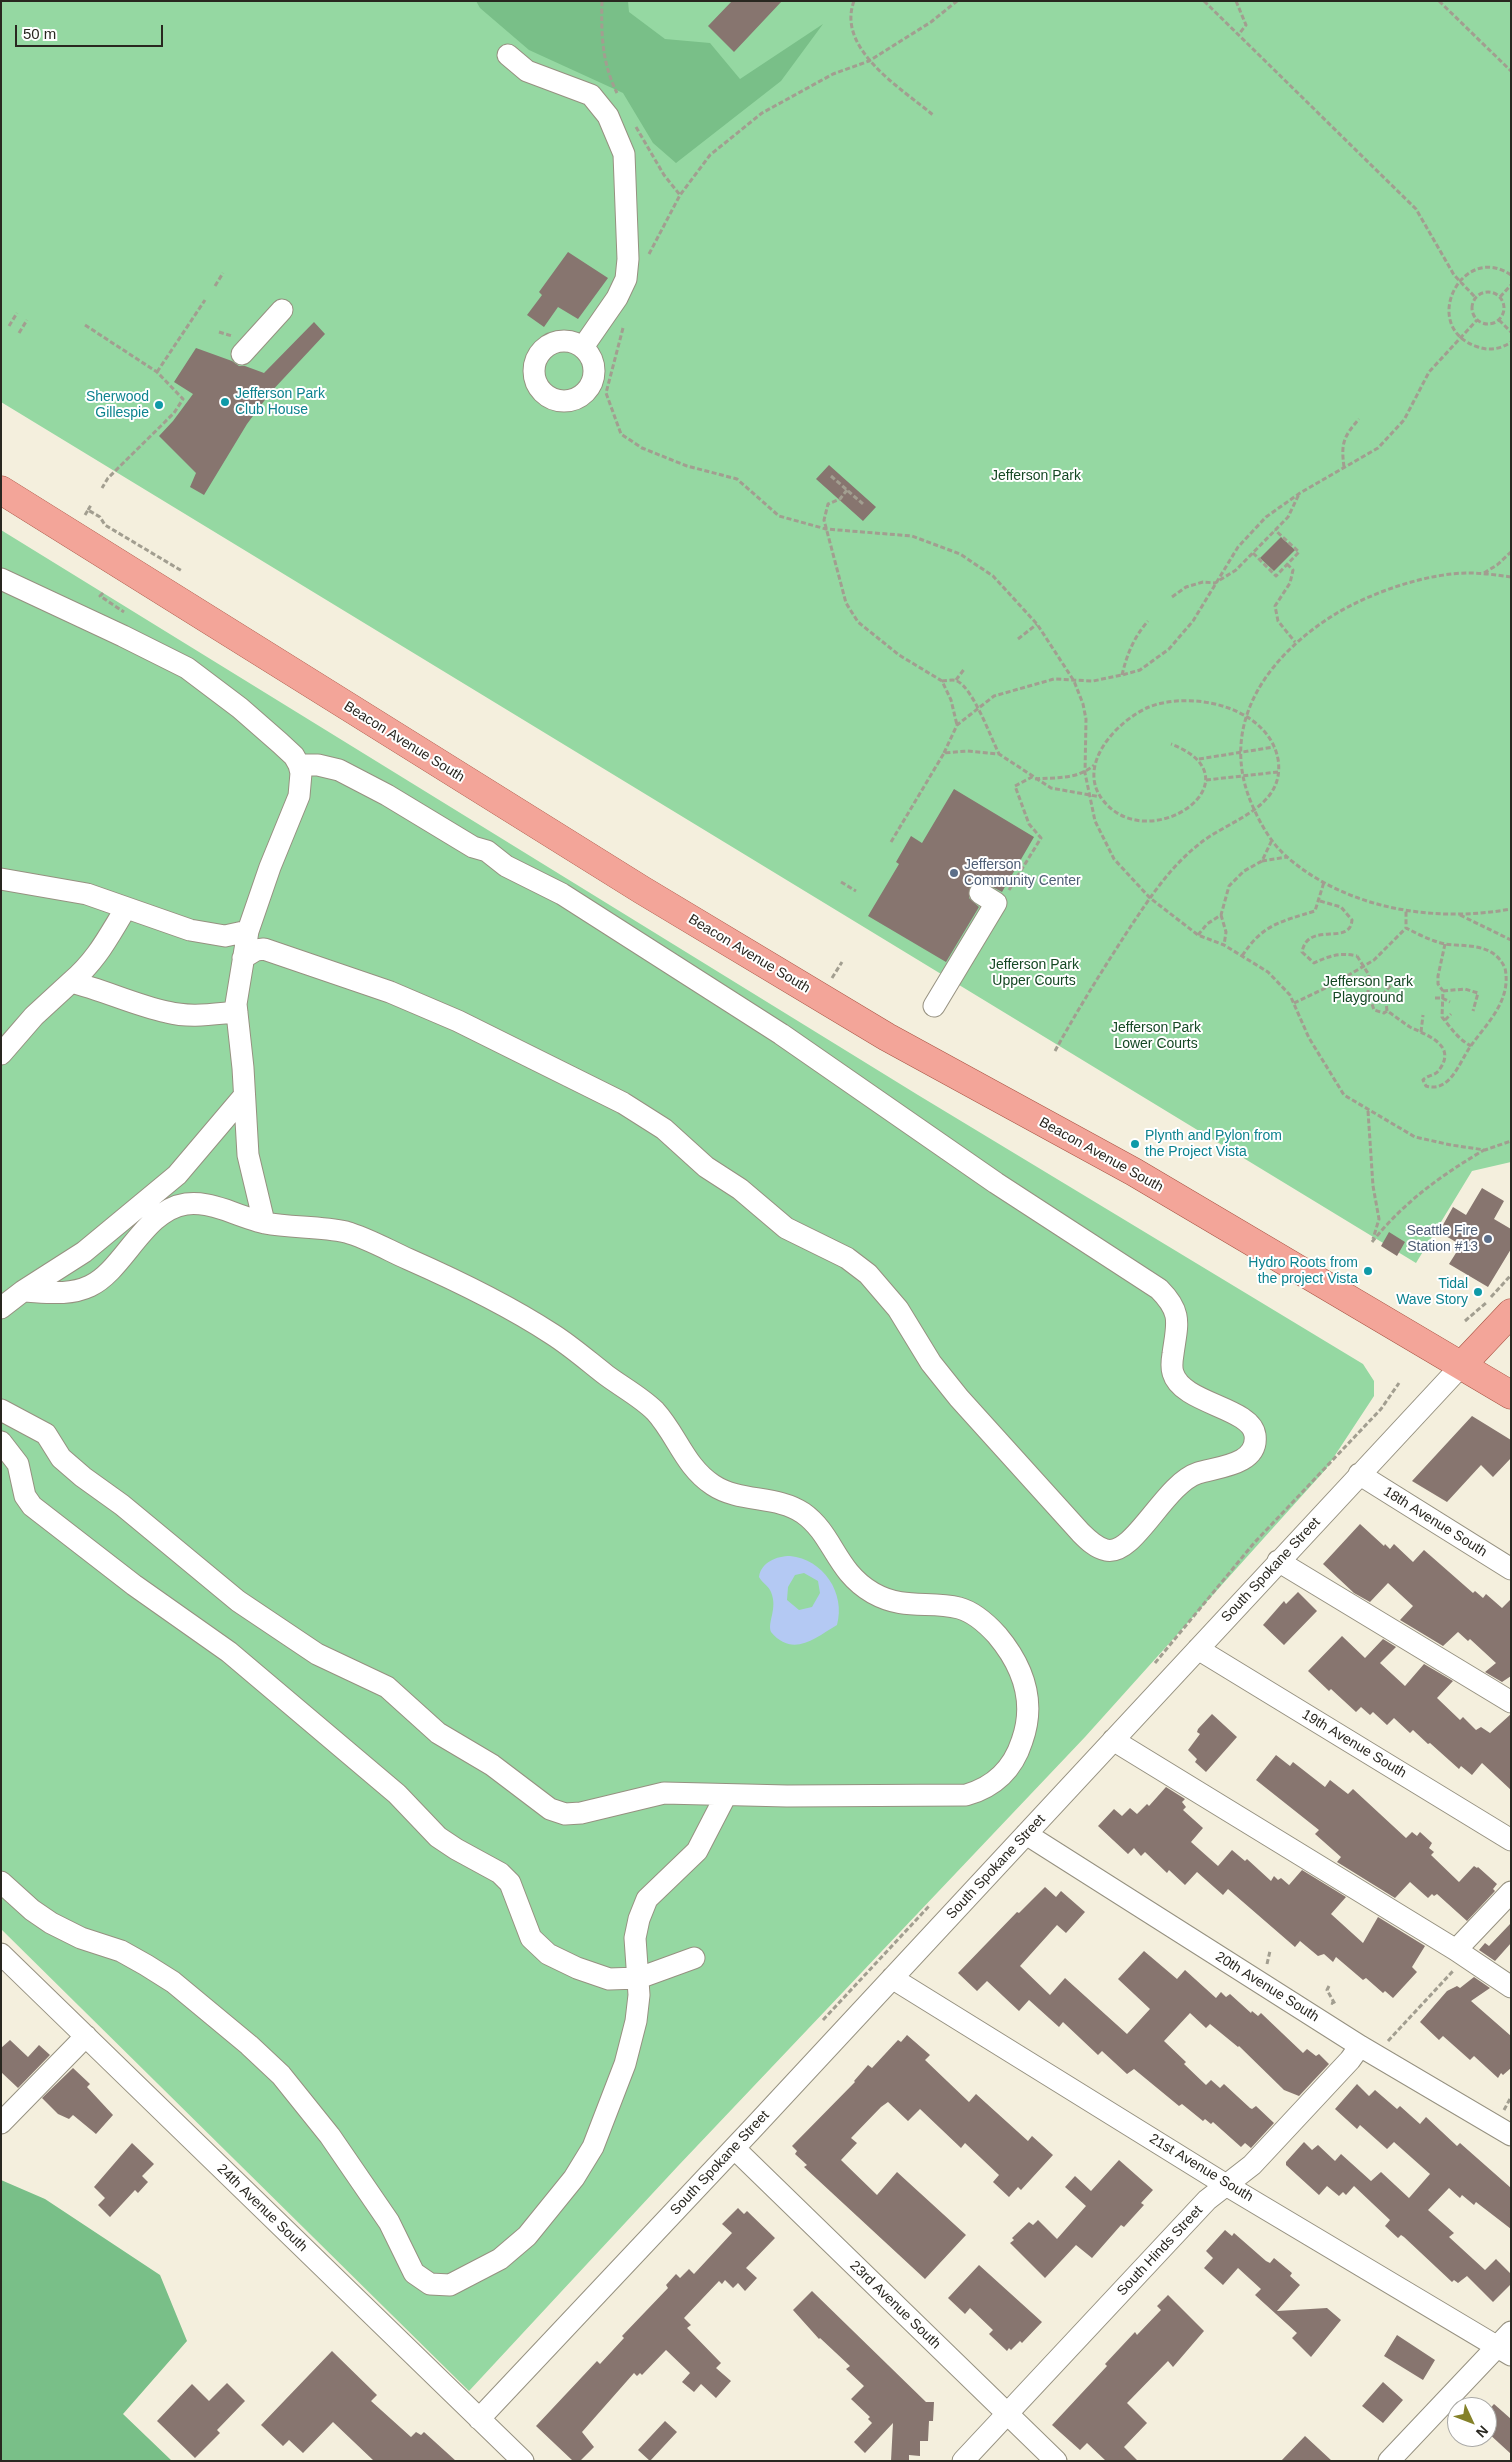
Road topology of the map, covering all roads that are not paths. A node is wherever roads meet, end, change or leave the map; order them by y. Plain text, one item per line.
1 (508, 55) dead end
2 (282, 310) dead end
3 (240, 346) road end
4 (583, 347) dead end
5 (1, 490) edge
6 (1, 579) edge
7 (299, 765) junction
8 (1, 879) edge
9 (988, 898) road end
10 (126, 908) junction
11 (248, 931) junction
12 (243, 958) junction
13 (71, 982) junction
14 (934, 1006) dead end
15 (236, 1012) junction
16 (1, 1054) edge
17 (244, 1096) junction
18 (264, 1222) junction
19 (23, 1291) junction
20 (1, 1308) edge
21 (1511, 1313) edge
22 (1462, 1365) junction
23 (1511, 1395) edge
24 (1, 1410) edge
25 (1, 1442) edge
26 (1359, 1474) junction
27 (1278, 1561) junction
28 (1511, 1569) edge
29 (1198, 1649) junction
30 (1511, 1702) edge
31 (1113, 1740) junction
32 (726, 1795) junction
33 (1026, 1834) junction
34 (1511, 1840) edge
35 (1, 1882) edge
36 (1511, 1892) edge
37 (1, 1954) edge
38 (1458, 1957) junction
39 (694, 1958) dead end
40 (638, 1978) junction
41 (892, 1978) junction
42 (1511, 1987) edge
43 (86, 2036) junction
44 (1360, 2046) junction
45 (1, 2122) edge
46 (1511, 2135) edge
47 (734, 2148) junction
48 (1226, 2184) junction
49 (1506, 2345) edge
50 (1006, 2414) junction
51 (479, 2419) junction
52 (523, 2461) edge
53 (963, 2461) edge
54 (1056, 2461) edge
55 (1389, 2461) edge

1 - 4 street
2 - 3 street
5 - 22 main road, Beacon Avenue South
6 - 7 street
7 - 11 street
7 - 12 street
8 - 10 street
9 - 14 street
10 - 11 street
10 - 13 street
11 - 12 street
12 - 15 street
13 - 15 street
13 - 16 street
15 - 17 street
17 - 18 street
17 - 19 street
18 - 19 street
18 - 32 street
19 - 20 street
21 - 22 main road, South Spokane Street
22 - 23 main road, Beacon Avenue South
22 - 26 street, South Spokane Street
24 - 32 street
25 - 40 street
26 - 27 street, South Spokane Street
26 - 28 street, 18th Avenue South
27 - 29 street, South Spokane Street
27 - 30 street
29 - 31 street, South Spokane Street
29 - 34 street, 19th Avenue South
31 - 33 street, South Spokane Street
31 - 38 street
32 - 40 street
33 - 41 street, South Spokane Street
33 - 44 street, 20th Avenue South
35 - 40 street
36 - 38 street
37 - 43 street, 24th Avenue South
38 - 42 street
39 - 40 street
41 - 47 street, South Spokane Street
41 - 48 street, 21st Avenue South
43 - 45 street
43 - 51 street, 24th Avenue South
44 - 46 street, 20th Avenue South
44 - 48 street, South Hinds Street
47 - 50 street, 23rd Avenue South
47 - 51 street, South Spokane Street
48 - 49 street, 21st Avenue South
48 - 50 street, South Hinds Street
49 - 55 street
50 - 53 street, South Hinds Street
50 - 54 street, 23rd Avenue South
51 - 52 street, 24th Avenue South

